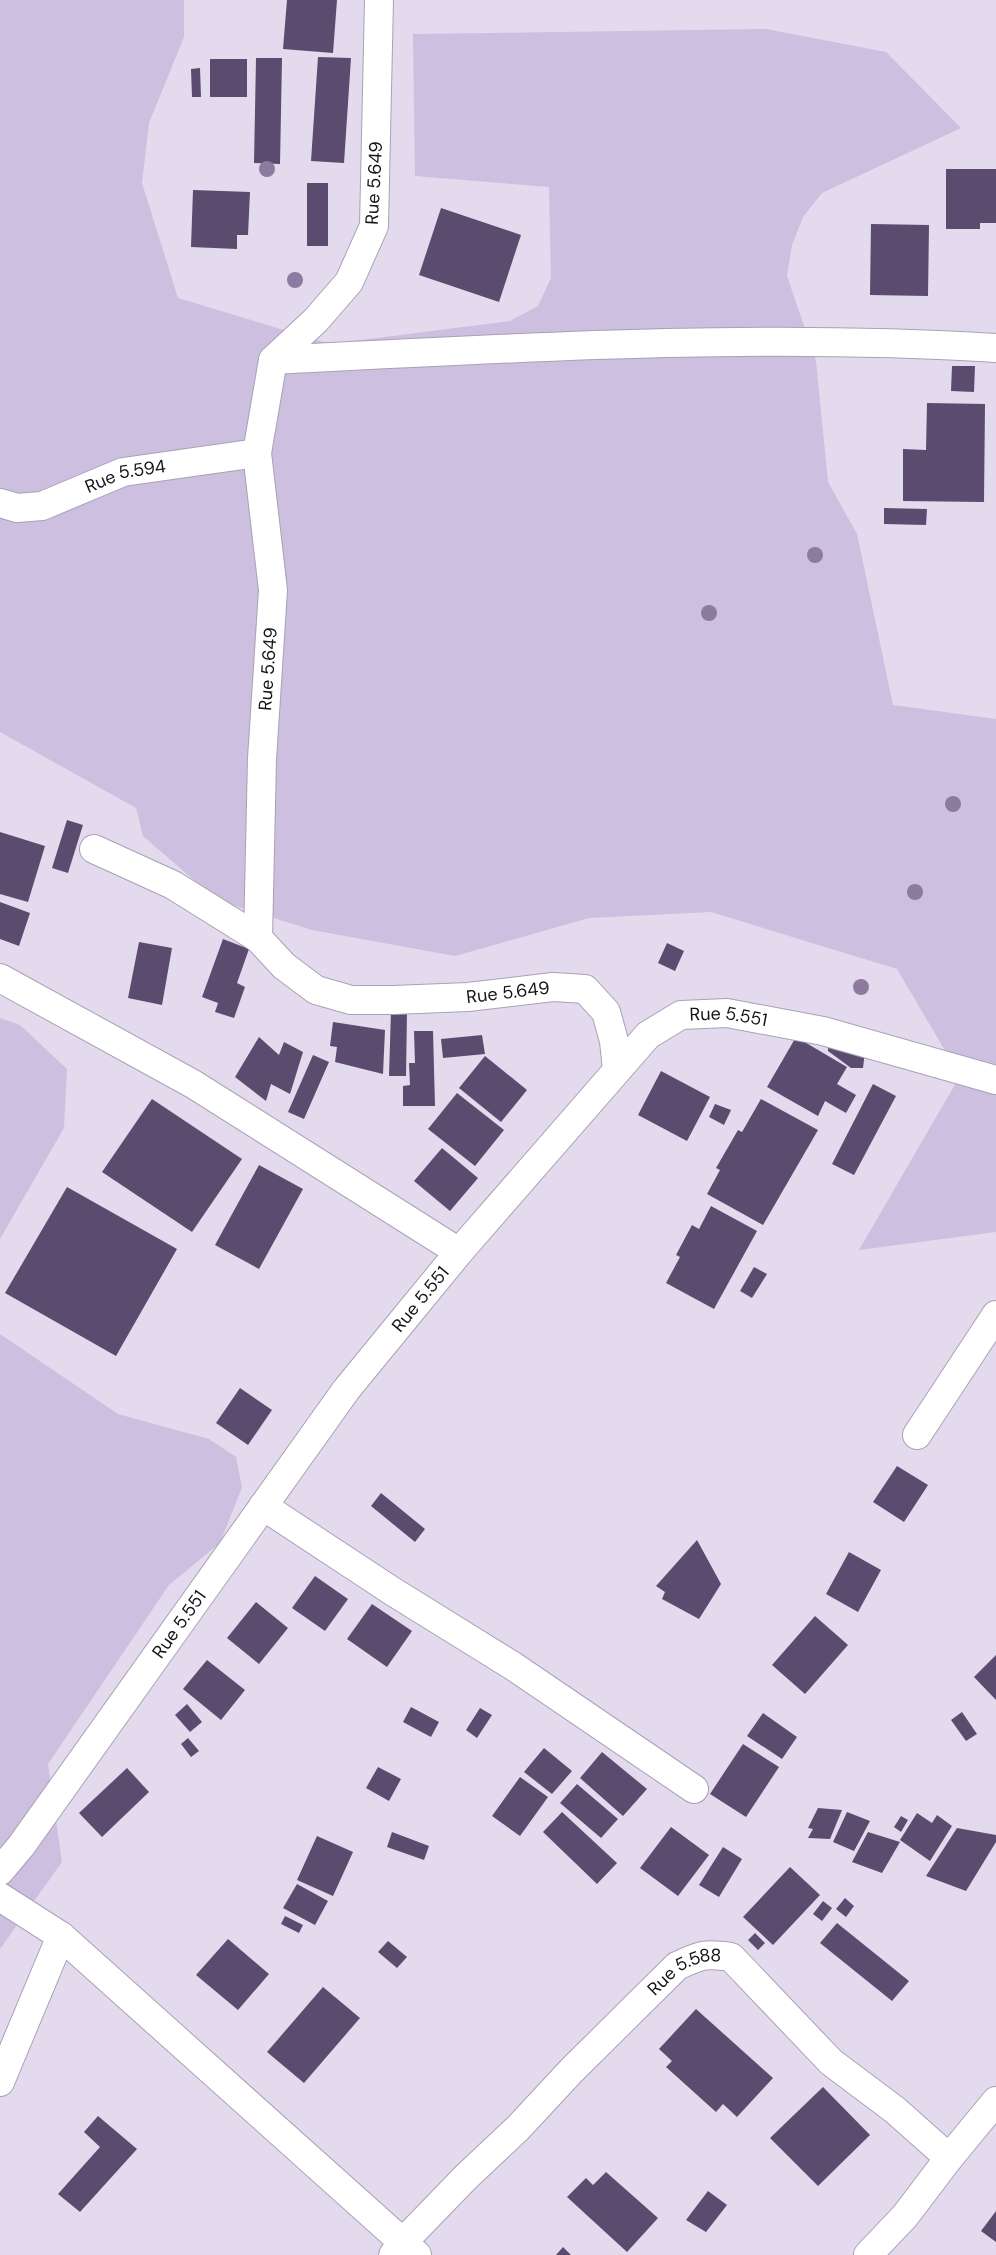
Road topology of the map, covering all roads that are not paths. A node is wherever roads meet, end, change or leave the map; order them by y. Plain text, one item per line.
1 (379, 0) edge
2 (996, 348) edge
3 (273, 360) junction
4 (257, 453) junction
5 (0, 503) edge
6 (94, 849) dead end
7 (258, 938) junction
8 (0, 978) edge
9 (617, 1070) junction
10 (996, 1080) edge
11 (459, 1252) junction
12 (996, 1315) edge
13 (917, 1435) dead end
14 (263, 1506) junction
15 (694, 1789) dead end
16 (0, 1871) edge
17 (0, 1897) edge
18 (61, 1936) junction
19 (0, 2082) edge
20 (996, 2101) edge
21 (950, 2158) junction
22 (404, 2251) edge
23 (868, 2255) edge

1 - 3 street, Rue 5.649
2 - 3 street
3 - 4 street, Rue 5.649
4 - 5 street, Rue 5.594
4 - 7 street, Rue 5.649
6 - 7 street
7 - 9 street, Rue 5.649
8 - 11 street
9 - 10 street, Rue 5.551
9 - 11 street, Rue 5.551
11 - 14 street, Rue 5.551
12 - 13 street
14 - 15 street
14 - 16 street, Rue 5.551
17 - 18 street
18 - 19 street
18 - 22 street
20 - 21 street
21 - 22 street, Rue 5.588
21 - 23 street

